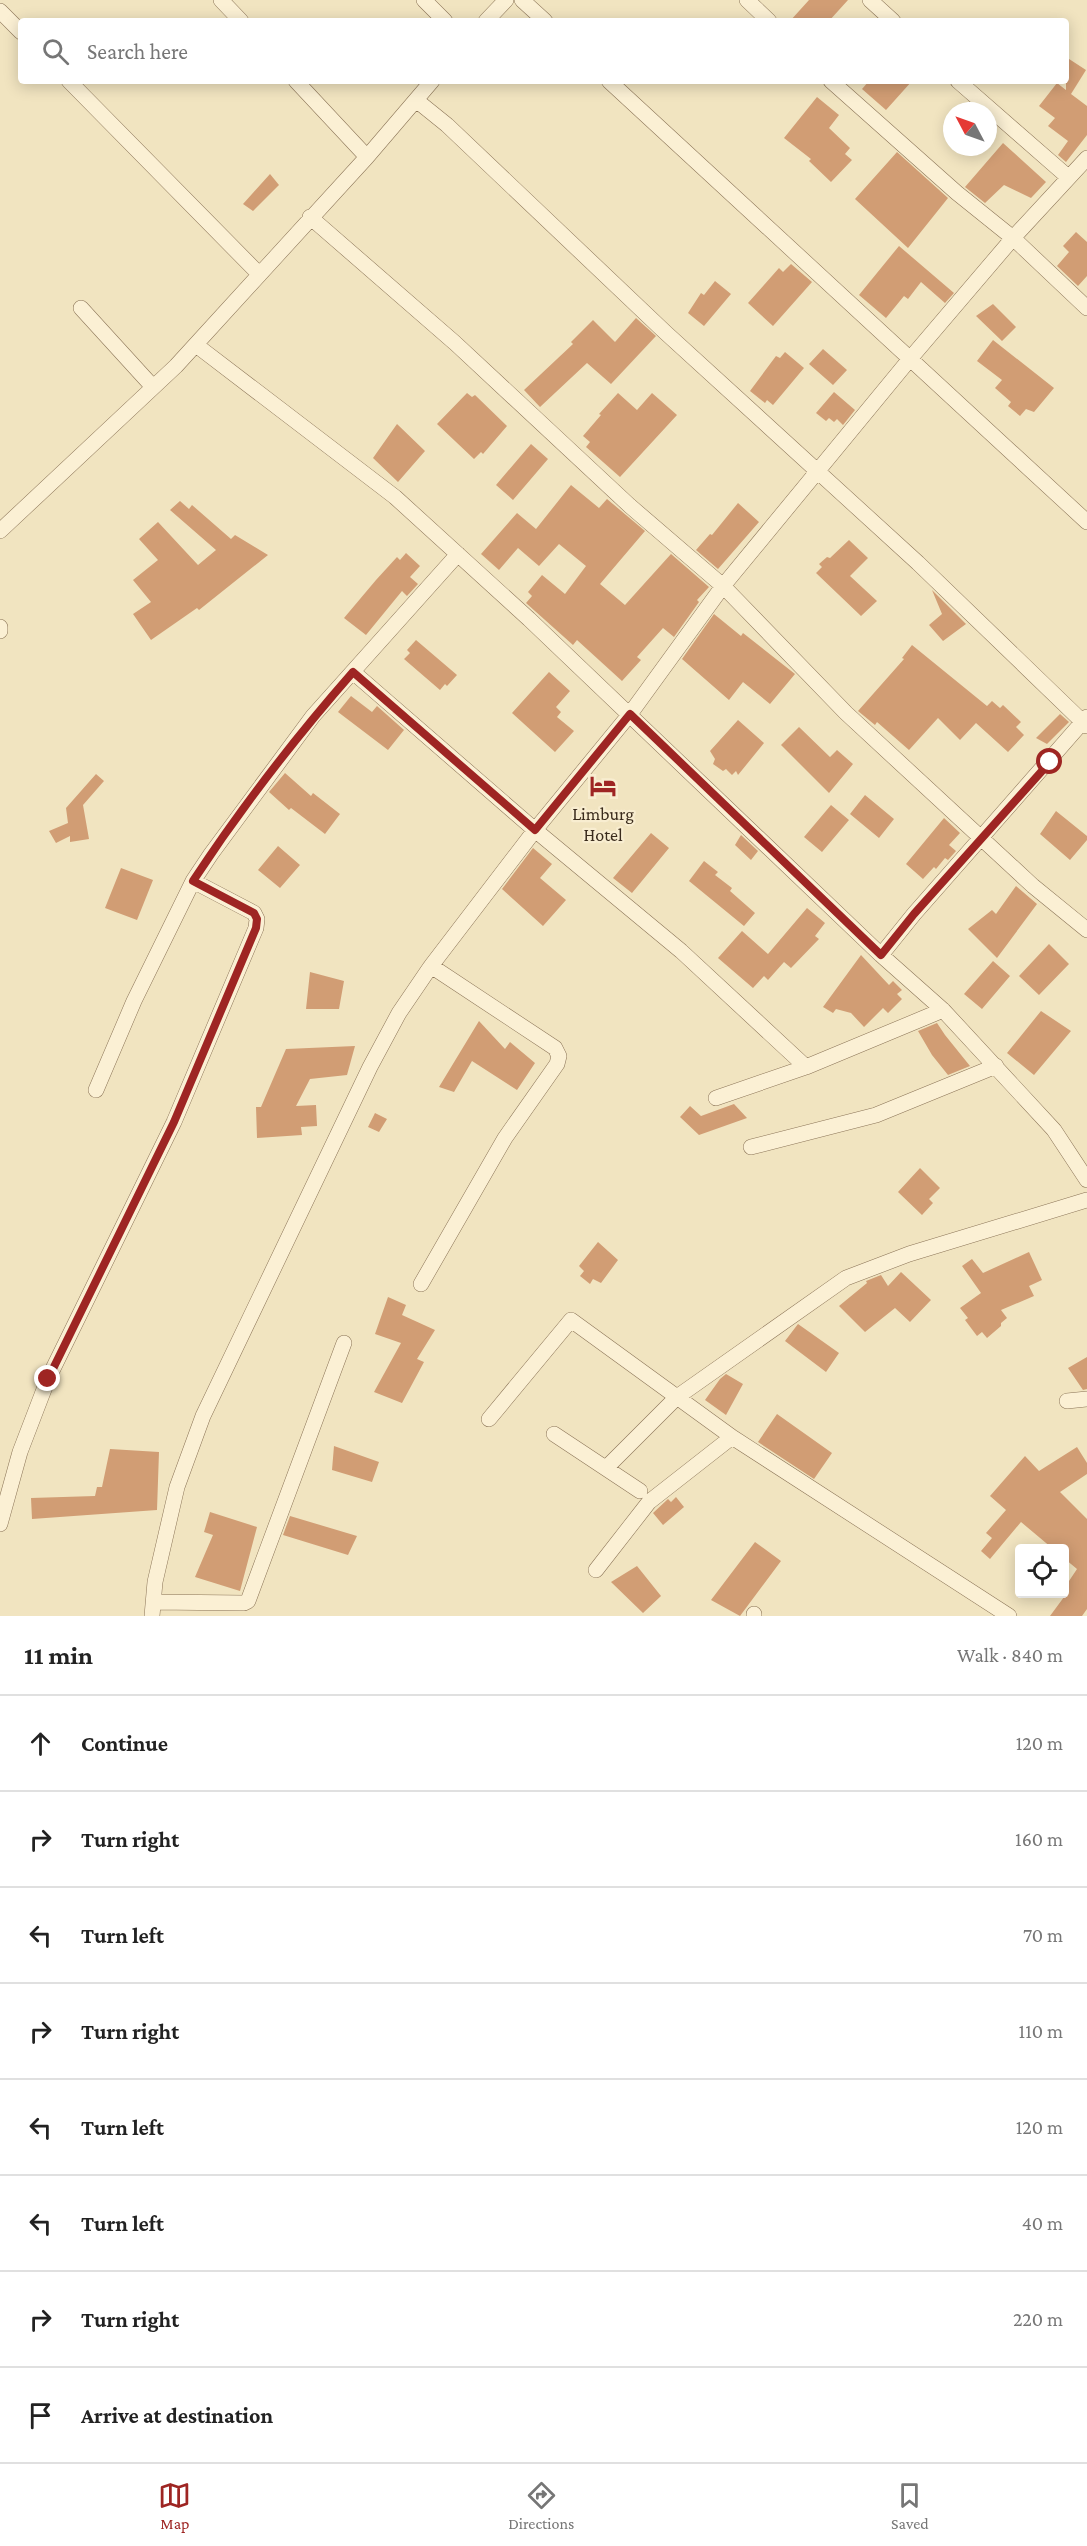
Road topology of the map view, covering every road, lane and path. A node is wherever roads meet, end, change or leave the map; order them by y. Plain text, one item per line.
1 (221, 0) edge
2 (424, 0) edge
3 (506, 0) edge
4 (522, 0) edge
5 (747, 0) edge
6 (870, 0) edge
7 (0, 11) edge
8 (238, 18) edge
9 (442, 18) edge
10 (489, 18) edge
11 (542, 18) edge
12 (766, 18) edge
13 (890, 18) edge
14 (18, 29) edge
15 (72, 84) edge
16 (299, 84) edge
17 (429, 84) edge
18 (612, 84) edge
19 (834, 84) edge
20 (961, 84) edge
21 (416, 100) junction
22 (367, 157) junction
23 (1087, 158) edge
24 (1068, 177) junction
25 (310, 217) junction
26 (1013, 238) junction
27 (259, 274) junction
28 (81, 308) dead end
29 (1087, 308) edge
30 (196, 345) junction
31 (909, 360) junction
32 (153, 387) junction
33 (817, 470) junction
34 (1087, 522) edge
35 (0, 531) edge
36 (458, 554) junction
37 (723, 586) junction
38 (353, 672) junction
39 (630, 714) junction
40 (1086, 722) edge
41 (535, 830) junction
42 (982, 837) junction
43 (193, 881) junction
44 (1087, 930) edge
45 (881, 955) junction
46 (431, 966) junction
47 (943, 1010) junction
48 (996, 1066) junction
49 (806, 1067) junction
50 (96, 1090) dead end
51 (716, 1098) dead end
52 (751, 1147) dead end
53 (1087, 1180) edge
54 (1087, 1200) edge
55 (421, 1284) dead end
56 (344, 1343) dead end
57 (677, 1397) junction
58 (1087, 1399) edge
59 (1067, 1401) dead end
60 (489, 1419) dead end
61 (554, 1434) dead end
62 (732, 1437) junction
63 (606, 1468) junction
64 (640, 1491) dead end
65 (0, 1524) edge
66 (596, 1570) dead end
67 (153, 1609) edge
68 (1009, 1616) edge

1 - 8 street
2 - 9 street
3 - 10 street
4 - 11 street
5 - 12 street
6 - 13 street
7 - 14 street
15 - 27 street
16 - 22 street
17 - 21 street
18 - 31 street
19 - 26 street
20 - 24 street
21 - 22 street
21 - 33 street
22 - 25 street
23 - 24 street
24 - 26 street
25 - 27 street
25 - 37 street
26 - 29 street
26 - 31 street
27 - 30 street
28 - 32 street
30 - 32 street
30 - 36 street
31 - 33 street
31 - 34 street
32 - 35 street
33 - 37 street
33 - 40 street
36 - 38 street
36 - 39 street
37 - 39 street
37 - 42 street
38 - 41 street
38 - 43 street
39 - 41 street
39 - 45 street
40 - 42 street
41 - 46 street
41 - 49 street
42 - 44 street
42 - 45 street
43 - 50 street
43 - 65 street
45 - 47 street
46 - 55 street
46 - 67 street
47 - 48 street
47 - 49 street
48 - 52 street
48 - 53 street
49 - 51 street
54 - 57 street
56 - 67 street
57 - 60 street
57 - 62 street
57 - 63 street
58 - 59 street
61 - 63 street
62 - 66 street
62 - 68 street
63 - 64 street

